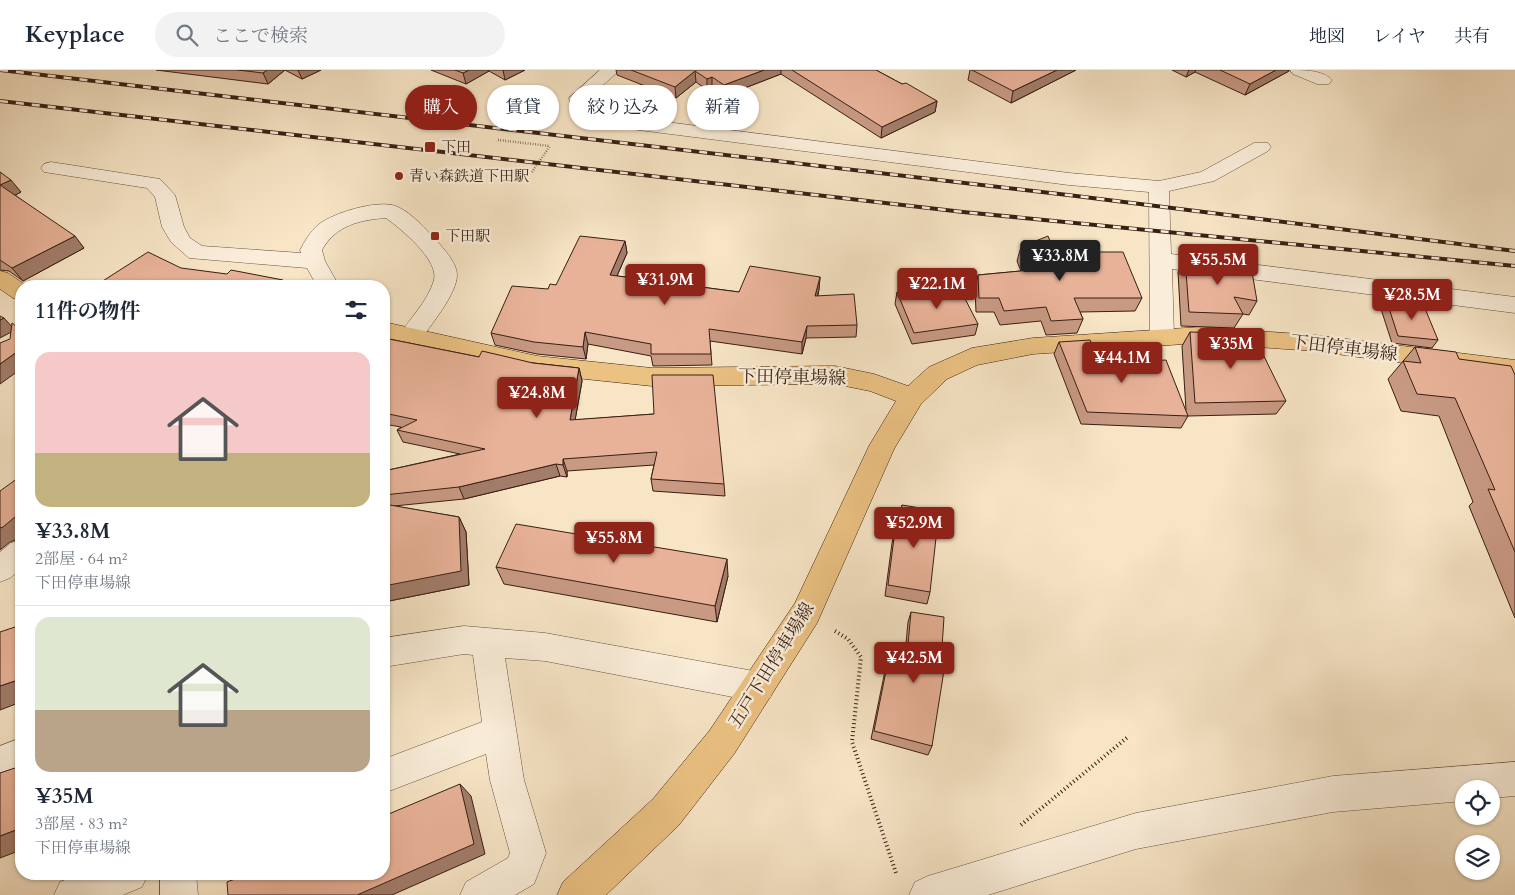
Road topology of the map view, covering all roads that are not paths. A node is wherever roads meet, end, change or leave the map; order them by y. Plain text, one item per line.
1 (611, 70) edge
2 (1300, 70) edge
3 (1323, 80) dead end
4 (1260, 147) dead end
5 (52, 168) dead end
6 (1159, 187) junction
7 (1160, 260) junction
8 (314, 261) junction
9 (0, 278) edge
10 (325, 280) edge
11 (15, 289) edge
12 (1515, 305) edge
13 (390, 331) edge
14 (410, 336) junction
15 (1162, 336) junction
16 (1515, 370) edge
17 (912, 397) junction
18 (15, 557) edge
19 (0, 569) edge
20 (487, 642) junction
21 (390, 651) edge
22 (759, 686) junction
23 (500, 732) junction
24 (15, 757) edge
25 (0, 763) edge
26 (390, 774) edge
27 (1515, 779) edge
28 (113, 880) edge
29 (178, 880) edge
30 (73, 895) edge
31 (179, 895) edge
32 (480, 895) edge
33 (576, 895) edge
34 (928, 895) edge

1 - 6 street
2 - 3 street
4 - 6 street
5 - 8 street
6 - 7 street
7 - 12 street
7 - 15 street
8 - 10 street
8 - 14 street
9 - 11 main road
13 - 14 main road, 下田停車場線
14 - 17 main road, 下田停車場線
15 - 16 main road, 下田停車場線
15 - 17 main road, 下田停車場線
17 - 22 main road, 五戸下田停車場線
18 - 19 street
20 - 21 street
20 - 22 street
20 - 23 street
22 - 33 main road, 五戸下田停車場線
23 - 26 street
23 - 32 street
24 - 25 street
27 - 34 street
28 - 30 street
29 - 31 street

